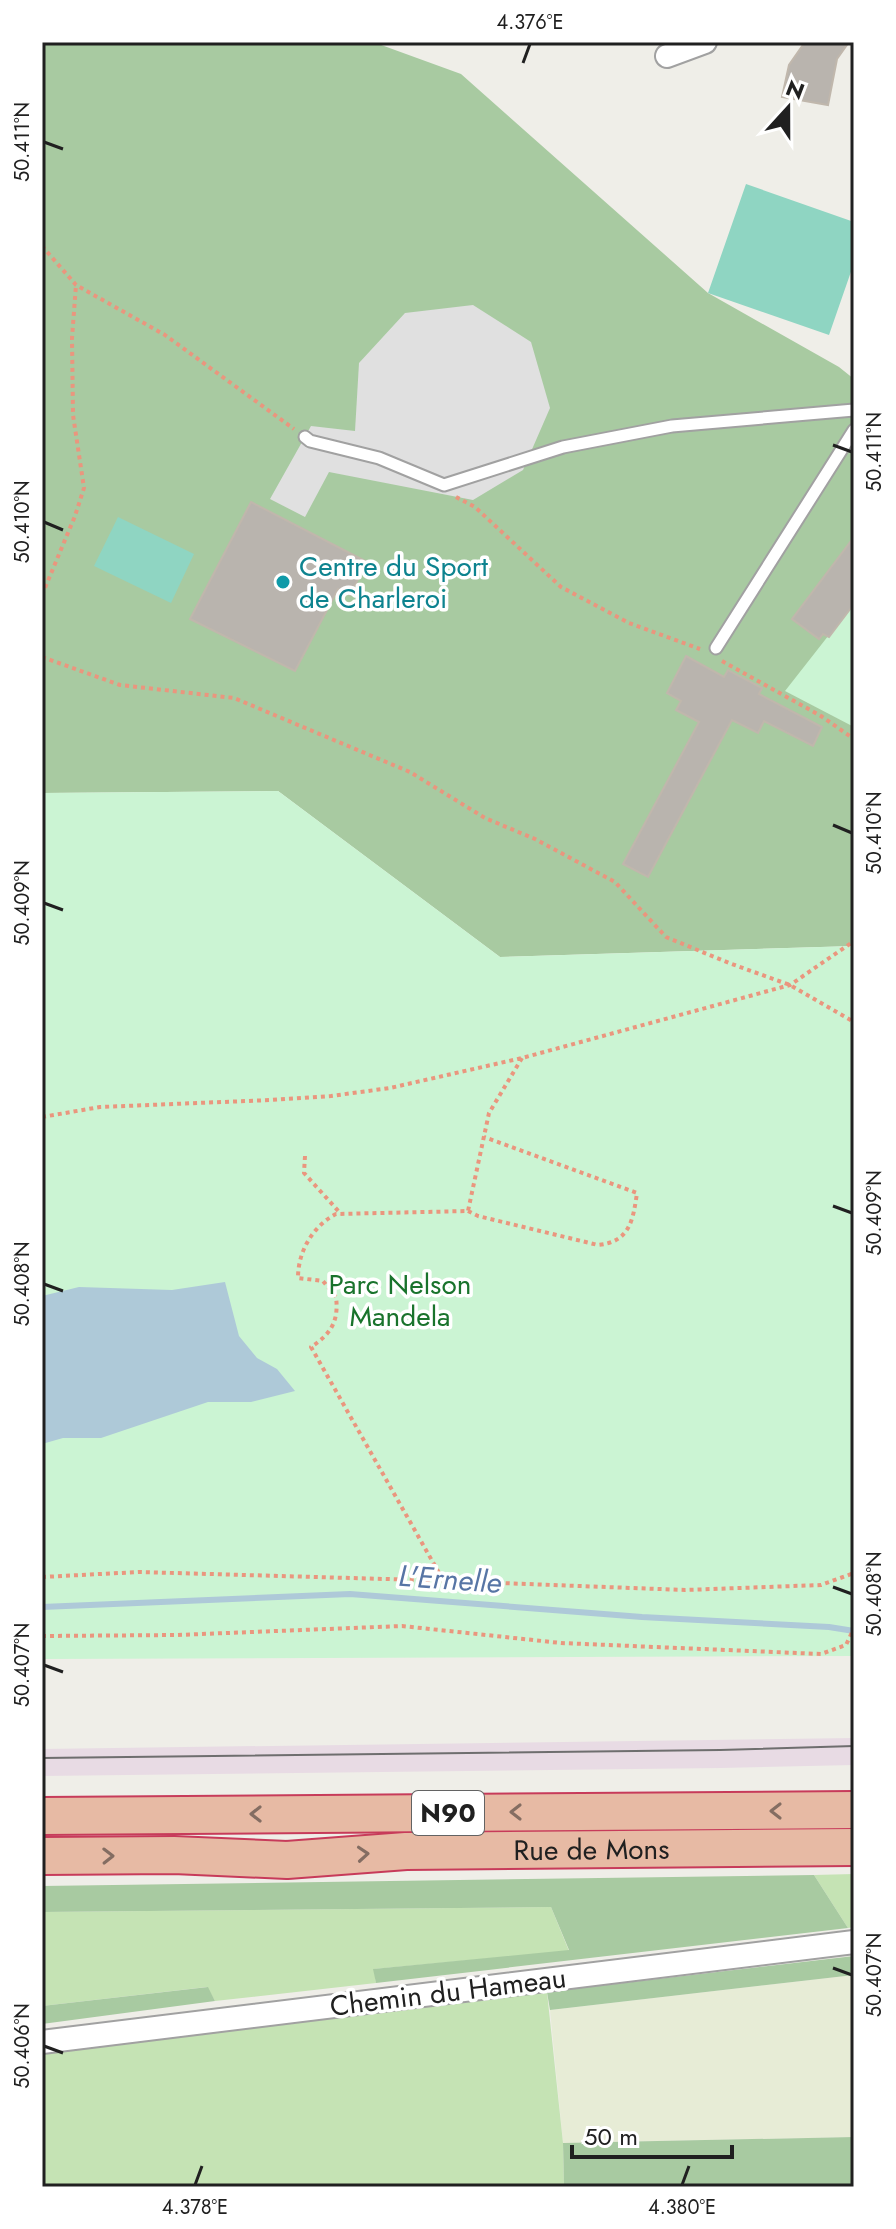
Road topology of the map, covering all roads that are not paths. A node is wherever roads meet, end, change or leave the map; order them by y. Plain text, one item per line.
1 (705, 42) edge
2 (667, 56) dead end
3 (854, 410) edge
4 (854, 430) edge
5 (305, 437) road end
6 (713, 651) road end
7 (854, 1810) edge
8 (42, 1816) edge
9 (854, 1847) edge
10 (42, 1856) edge
11 (854, 1942) edge
12 (42, 2042) edge

1 - 2 street
3 - 5 lane
4 - 6 lane
7 -> 8 highway, Rue de Mons / N90
10 -> 9 highway, Rue de Mons / N90
11 - 12 street, Chemin du Hameau

